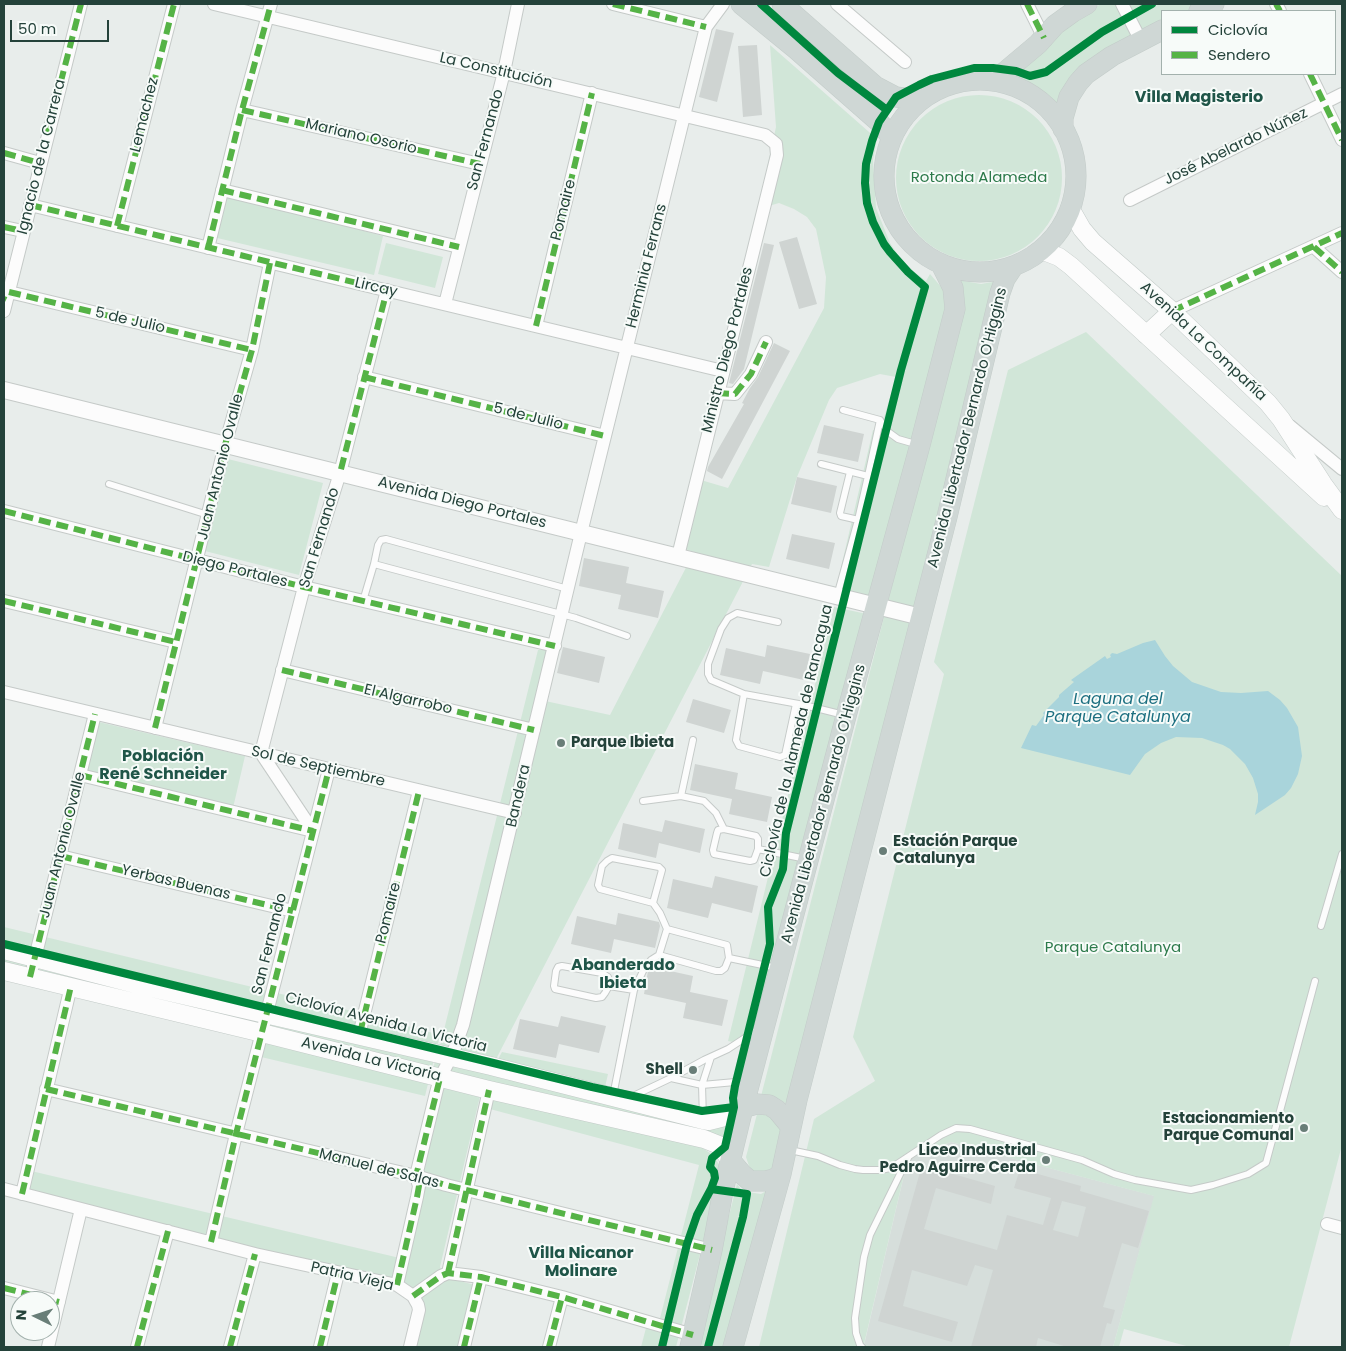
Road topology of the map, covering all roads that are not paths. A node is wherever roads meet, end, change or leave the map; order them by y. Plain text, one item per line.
1 (81, 4) edge
2 (174, 4) edge
3 (214, 4) edge
4 (271, 4) edge
5 (518, 4) edge
6 (613, 4) edge
7 (723, 4) edge
8 (741, 4) edge
9 (782, 4) edge
10 (837, 4) edge
11 (1027, 4) edge
12 (1087, 4) edge
13 (1122, 4) edge
14 (1214, 4) edge
15 (1201, 10) edge
16 (268, 17) junction
17 (706, 27) junction
18 (1161, 30) edge
19 (1044, 38) junction
20 (1140, 41) junction
21 (905, 62) dead end
22 (504, 72) junction
23 (1310, 75) edge
24 (994, 81) junction
25 (592, 93) junction
26 (1342, 94) edge
27 (921, 100) junction
28 (1324, 103) junction
29 (242, 110) junction
30 (685, 117) junction
31 (1063, 129) junction
32 (892, 138) junction
33 (1342, 140) edge
34 (776, 144) joint
35 (4, 153) edge
36 (40, 162) junction
37 (480, 164) junction
38 (222, 190) junction
39 (1130, 200) dead end
40 (30, 205) junction
41 (1070, 208) junction
42 (4, 226) edge
43 (117, 226) junction
44 (24, 231) junction
45 (1342, 233) edge
46 (459, 247) junction
47 (1314, 247) junction
48 (208, 248) junction
49 (1041, 250) junction
50 (270, 263) junction
51 (941, 264) junction
52 (1013, 266) junction
53 (1342, 272) edge
54 (387, 290) junction
55 (6, 301) edge
56 (445, 304) junction
57 (1172, 312) junction
58 (536, 326) junction
59 (1146, 336) junction
60 (766, 342) dead end
61 (627, 348) junction
62 (252, 350) junction
63 (723, 370) junction
64 (364, 377) junction
65 (4, 390) edge
66 (717, 393) junction
67 (843, 410) dead end
68 (1281, 419) junction
69 (880, 420) junction
70 (605, 436) junction
71 (225, 445) junction
72 (920, 445) junction
73 (821, 464) dead end
74 (1342, 468) edge
75 (850, 472) junction
76 (340, 473) junction
77 (868, 476) junction
78 (108, 484) dead end
79 (4, 511) edge
80 (1342, 512) edge
81 (208, 515) junction
82 (858, 520) junction
83 (581, 533) junction
84 (678, 556) junction
85 (196, 560) junction
86 (374, 564) junction
87 (304, 587) junction
88 (568, 589) junction
89 (837, 596) junction
90 (4, 601) edge
91 (363, 601) junction
92 (876, 606) junction
93 (562, 614) junction
94 (921, 617) junction
95 (778, 622) dead end
96 (627, 636) dead end
97 (176, 642) junction
98 (555, 646) junction
99 (282, 670) junction
100 (4, 692) edge
101 (744, 694) junction
102 (796, 704) junction
103 (95, 714) junction
104 (846, 716) junction
105 (155, 728) junction
106 (534, 730) junction
107 (693, 740) dead end
108 (261, 753) junction
109 (329, 769) junction
110 (80, 775) junction
111 (420, 791) junction
112 (681, 796) junction
113 (643, 801) dead end
114 (514, 813) junction
115 (724, 829) junction
116 (313, 831) junction
117 (758, 849) junction
118 (1342, 854) edge
119 (60, 856) junction
120 (809, 860) junction
121 (653, 903) junction
122 (293, 911) junction
123 (1321, 926) dead end
124 (667, 929) junction
125 (4, 950) edge
126 (659, 954) junction
127 (35, 958) junction
128 (729, 958) junction
129 (780, 968) junction
130 (4, 971) edge
131 (30, 977) junction
132 (1315, 981) dead end
133 (71, 986) junction
134 (608, 986) junction
135 (634, 990) junction
136 (267, 1013) junction
137 (766, 1023) junction
138 (262, 1033) junction
139 (359, 1035) junction
140 (451, 1057) junction
141 (711, 1057) junction
142 (440, 1078) junction
143 (671, 1078) junction
144 (751, 1080) junction
145 (702, 1085) junction
146 (46, 1089) junction
147 (489, 1090) junction
148 (619, 1099) junction
149 (743, 1108) junction
150 (703, 1120) junction
151 (791, 1127) junction
152 (236, 1134) junction
153 (786, 1149) junction
154 (908, 1158) junction
155 (731, 1161) junction
156 (781, 1174) junction
157 (416, 1176) junction
158 (4, 1189) edge
159 (467, 1190) junction
160 (22, 1194) junction
161 (81, 1209) junction
162 (1327, 1224) dead end
163 (1342, 1228) edge
164 (168, 1231) junction
165 (211, 1242) junction
166 (712, 1250) junction
167 (255, 1254) junction
168 (338, 1273) junction
169 (448, 1273) junction
170 (481, 1277) junction
171 (397, 1285) junction
172 (413, 1296) junction
173 (562, 1297) junction
174 (60, 1298) edge
175 (691, 1341) edge
176 (137, 1347) edge
177 (230, 1347) edge
178 (320, 1347) edge
179 (410, 1347) edge
180 (464, 1347) edge
181 (549, 1347) edge
182 (733, 1347) edge
183 (862, 1347) edge

1 - 36 street, Ignacio de la Carrera
2 - 43 street, Lemachez
3 - 16 street, La Constitución
4 - 16 street
5 - 22 street, San Fernando
6 - 17 street
7 - 17 street, Herminia Ferrans
8 - 32 main road
9 - 27 main road
10 - 21 street
11 - 19 street
12 - 19 main road
13 - 20 street
14 - 15 main road
16 - 22 street, La Constitución
16 - 29 street
17 - 30 street, Herminia Ferrans
18 - 20 main road
19 - 24 main road
20 - 31 main road
22 - 25 street, La Constitución
22 - 37 street, San Fernando
23 - 28 street
24 - 27 main road
24 - 31 main road
25 - 30 street, La Constitución
25 - 58 street, Pomaire
26 - 28 street, José Abelardo Núñez
27 - 32 main road
28 - 33 street
28 - 39 street, José Abelardo Núñez
29 - 37 street, Mariano Osorio
29 - 38 street
30 - 34 street, La Constitución
30 - 61 street, Herminia Ferrans
31 - 41 main road
32 - 51 main road
34 - 63 street, Ministro Diego Portales
35 - 36 street
36 - 40 street, Ignacio de la Carrera
37 - 46 street, San Fernando
38 - 46 street
38 - 48 street
40 - 43 street, Lircay
40 - 44 street, Ignacio de la Carrera
41 - 49 main road
41 - 57 main road, Avenida La Compañía
42 - 44 street
43 - 48 street, Lircay
44 - 55 street, Ignacio de la Carrera
45 - 47 street
46 - 56 street, San Fernando
47 - 53 street
47 - 57 street
48 - 50 street, Lircay
49 - 52 main road
49 - 59 main road, Avenida La Compañía
50 - 54 street, Lircay
50 - 62 street, Juan Antonio Ovalle
51 - 52 main road
51 - 72 main road, Avenida Libertador Bernardo O'Higgins
52 - 94 main road, Avenida Libertador Bernardo O'Higgins
54 - 56 street, Lircay
54 - 64 street, San Fernando
55 - 62 street, 5 de Julio
56 - 58 street, Lircay
57 - 59 main road
57 - 68 main road, Avenida La Compañía
58 - 61 street, Lircay
59 - 80 main road, Avenida La Compañía
60 - 66 street
61 - 63 street, Lircay
61 - 70 street, Herminia Ferrans
62 - 71 street, Juan Antonio Ovalle
63 - 66 street, Ministro Diego Portales
64 - 70 street, 5 de Julio
64 - 76 street, San Fernando
65 - 71 street, Avenida Diego Portales
66 - 84 street, Ministro Diego Portales
67 - 69 lane
68 - 74 street
68 - 80 main road, Avenida La Compañía
69 - 72 lane
69 - 77 lane
70 - 83 street, Herminia Ferrans
71 - 76 street, Avenida Diego Portales
71 - 81 street, Juan Antonio Ovalle
72 - 92 main road, Avenida Libertador Bernardo O'Higgins
73 - 75 lane
75 - 77 lane
75 - 82 lane
76 - 83 street, Avenida Diego Portales
76 - 87 street, San Fernando
77 - 82 lane
78 - 81 lane
79 - 85 street, Diego Portales
81 - 85 street, Juan Antonio Ovalle
82 - 89 lane
83 - 84 street, Avenida Diego Portales
83 - 88 street, Bandera
84 - 89 street, Avenida Diego Portales
85 - 87 street, Diego Portales
85 - 97 street, Juan Antonio Ovalle
86 - 88 lane
86 - 91 lane
86 - 93 lane
87 - 91 street, Diego Portales
87 - 99 street, San Fernando
88 - 93 street, Bandera
89 - 92 street, Avenida Diego Portales
90 - 97 street
91 - 98 street, Diego Portales
92 - 94 street, Avenida Diego Portales
92 - 104 main road, Avenida Libertador Bernardo O'Higgins
93 - 96 lane
93 - 98 street, Bandera
94 - 151 main road, Avenida Libertador Bernardo O'Higgins
95 - 101 lane
97 - 105 street, Juan Antonio Ovalle
98 - 106 street, Bandera
99 - 106 street, El Algarrobo
99 - 108 street, San Fernando
100 - 103 street, Sol de Septiembre
101 - 102 lane
101 - 102 lane
102 - 104 lane
103 - 105 street, Sol de Septiembre
103 - 110 street, Juan Antonio Ovalle
104 - 120 main road, Avenida Libertador Bernardo O'Higgins
105 - 108 street, Sol de Septiembre
106 - 114 street, Bandera
107 - 112 lane
108 - 109 street, Sol de Septiembre
108 - 116 street
109 - 111 street, Sol de Septiembre
109 - 116 street, San Fernando
110 - 116 street
110 - 119 street, Juan Antonio Ovalle
111 - 114 street, Sol de Septiembre
111 - 139 street, Pomaire
112 - 113 lane
112 - 115 lane
114 - 140 street, Bandera
115 - 117 lane
115 - 117 lane
116 - 122 street, San Fernando
117 - 120 lane
118 - 123 lane
119 - 122 street, Yerbas Buenas
119 - 127 street, Juan Antonio Ovalle
120 - 129 main road, Avenida Libertador Bernardo O'Higgins
121 - 121 lane
121 - 124 lane
122 - 136 street, San Fernando
124 - 126 lane
124 - 128 lane
125 - 127 main road, Avenida La Victoria
126 - 128 lane
126 - 135 lane
127 - 131 street, Juan Antonio Ovalle
127 - 136 main road, Avenida La Victoria
128 - 129 lane
129 - 137 main road, Avenida Libertador Bernardo O'Higgins
130 - 131 main road, Avenida La Victoria
131 - 133 main road, Avenida La Victoria
132 - 154 lane
133 - 138 main road, Avenida La Victoria
133 - 146 street
134 - 134 lane
134 - 135 lane
135 - 148 lane
136 - 138 street, San Fernando
136 - 139 main road, Avenida La Victoria
137 - 141 lane
137 - 144 main road, Avenida Libertador Bernardo O'Higgins
138 - 142 main road, Avenida La Victoria
138 - 152 street, San Fernando
139 - 140 main road, Avenida La Victoria
140 - 142 street, Bandera
140 - 148 main road, Avenida La Victoria
141 - 143 lane
141 - 145 lane
142 - 147 main road, Avenida La Victoria
142 - 157 street, Bandera
143 - 145 lane
143 - 148 lane
144 - 145 lane
144 - 149 main road, Avenida Libertador Bernardo O'Higgins
145 - 150 lane
146 - 152 street, Manuel de Salas
146 - 160 street
147 - 155 main road, Avenida La Victoria
147 - 159 street
148 - 150 main road, Avenida La Victoria
149 - 150 main road, Avenida La Victoria
149 - 151 main road
149 - 155 main road, Avenida Libertador Bernardo O'Higgins
151 - 153 main road, Avenida Libertador Bernardo O'Higgins
152 - 157 street, Manuel de Salas
152 - 165 street, San Fernando
153 - 154 lane
153 - 156 main road, Avenida Libertador Bernardo O'Higgins
154 - 183 lane
155 - 156 main road
155 - 166 main road, Avenida Libertador Bernardo O'Higgins
156 - 182 main road, Avenida Libertador Bernardo O'Higgins
157 - 159 street, Manuel de Salas
157 - 171 street, Bandera
158 - 160 street, Patria Vieja
159 - 166 street, Manuel de Salas
159 - 169 street
160 - 161 street, Patria Vieja
161 - 164 street, Patria Vieja
161 - 174 street
162 - 163 street
164 - 165 street, Patria Vieja
164 - 176 street
165 - 167 street, Patria Vieja
166 - 175 main road, Avenida Libertador Bernardo O'Higgins
167 - 168 street, Patria Vieja
167 - 177 street
168 - 171 street, Patria Vieja
168 - 178 street
169 - 170 street
169 - 172 street, Patria Vieja
170 - 173 street
170 - 180 street
171 - 172 street, Patria Vieja
172 - 179 street
173 - 175 street
173 - 181 street

